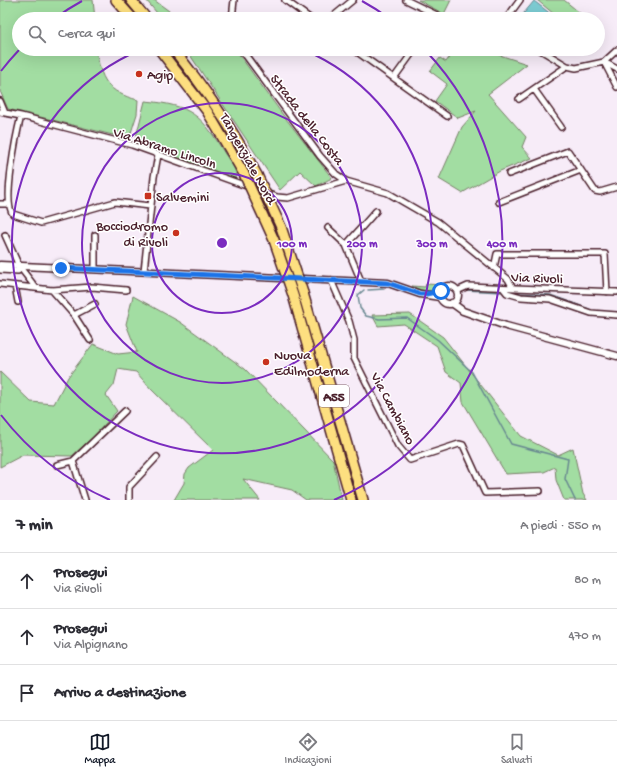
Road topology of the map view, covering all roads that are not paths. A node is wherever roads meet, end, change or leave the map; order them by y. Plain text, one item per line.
1 (116, 0) edge
2 (131, 0) edge
3 (234, 0) edge
4 (285, 0) edge
5 (353, 0) edge
6 (406, 0) edge
7 (520, 0) edge
8 (127, 12) edge
9 (142, 12) edge
10 (233, 12) edge
11 (301, 12) edge
12 (338, 12) edge
13 (427, 12) edge
14 (511, 12) edge
15 (617, 50) edge
16 (164, 56) edge
17 (178, 56) edge
18 (246, 56) edge
19 (363, 56) edge
20 (410, 56) edge
21 (551, 56) edge
22 (604, 62) junction
23 (567, 66) junction
24 (617, 69) edge
25 (394, 78) junction
26 (617, 88) edge
27 (534, 89) junction
28 (519, 99) dead end
29 (0, 101) edge
30 (2, 113) edge
31 (21, 116) junction
32 (447, 116) dead end
33 (560, 127) dead end
34 (158, 155) junction
35 (581, 170) junction
36 (508, 174) dead end
37 (346, 181) junction
38 (617, 187) edge
39 (499, 202) dead end
40 (0, 204) edge
41 (9, 204) junction
42 (150, 206) junction
43 (376, 211) dead end
44 (328, 228) dead end
45 (5, 235) dead end
46 (95, 235) dead end
47 (346, 245) junction
48 (0, 265) edge
49 (19, 266) junction
50 (494, 268) junction
51 (94, 269) junction
52 (0, 270) edge
53 (144, 271) junction
54 (331, 280) junction
55 (361, 281) junction
56 (0, 284) edge
57 (15, 286) junction
58 (36, 288) junction
59 (503, 288) junction
60 (513, 288) junction
61 (52, 290) junction
62 (126, 290) dead end
63 (607, 292) junction
64 (617, 292) edge
65 (441, 294) junction
66 (457, 294) junction
67 (18, 302) dead end
68 (452, 303) junction
69 (95, 304) dead end
70 (467, 312) junction
71 (74, 315) junction
72 (617, 315) edge
73 (90, 340) dead end
74 (617, 356) edge
75 (125, 411) dead end
76 (157, 457) dead end
77 (73, 461) junction
78 (57, 465) dead end
79 (540, 491) dead end
80 (85, 500) edge
81 (129, 500) edge
82 (351, 500) edge
83 (363, 500) edge

1 - 8 highway
2 - 9 highway
3 - 10 street
4 - 11 street
5 - 12 street
6 - 13 street
7 - 14 street
15 - 22 street
16 - 82 highway, Tangenziale Nord / A55, bridge
17 - 83 highway, Tangenziale Nord / A55, bridge
18 - 37 street, Strada della Costa
19 - 25 street
20 - 25 street
21 - 23 street
22 - 23 street
22 - 24 street
22 - 26 street
23 - 27 street
25 - 32 street
27 - 28 street
27 - 33 street
29 - 30 street
30 - 31 street, Via Abramo Lincoln
31 - 34 street, Via Abramo Lincoln
31 - 41 street
34 - 37 street, Via Abramo Lincoln
34 - 42 street
35 - 36 street
35 - 38 street
35 - 39 street
37 - 50 street
40 - 41 street
41 - 42 street
42 - 53 street
43 - 47 street
44 - 47 street
45 - 49 street
46 - 51 street
47 - 55 street
48 - 49 street, Via Rivoli
49 - 51 street, Via Rivoli
49 - 52 street
49 - 58 street
50 - 60 street
50 - 63 street
51 - 53 street, Via Rivoli
53 - 54 street, Via Rivoli
54 - 55 street, Via Rivoli
54 - 79 street, Via Cambiano
55 - 65 street, Via Rivoli
56 - 57 street
57 - 58 street
57 - 67 street
58 - 61 street
59 - 60 street, Via Rivoli
59 - 66 street, Via Rivoli
59 - 72 street
60 - 63 street, Via Rivoli
61 - 62 street
61 - 71 street
63 - 64 street, Via Rivoli
65 - 66 street, Via Rivoli
65 - 68 street, Via Rivoli
66 - 68 street
66 - 70 street
68 - 70 street, Via Rivoli
69 - 71 street
70 - 74 street, Via Rivoli
71 - 73 street
75 - 77 street
76 - 81 street
77 - 78 street
77 - 80 street

